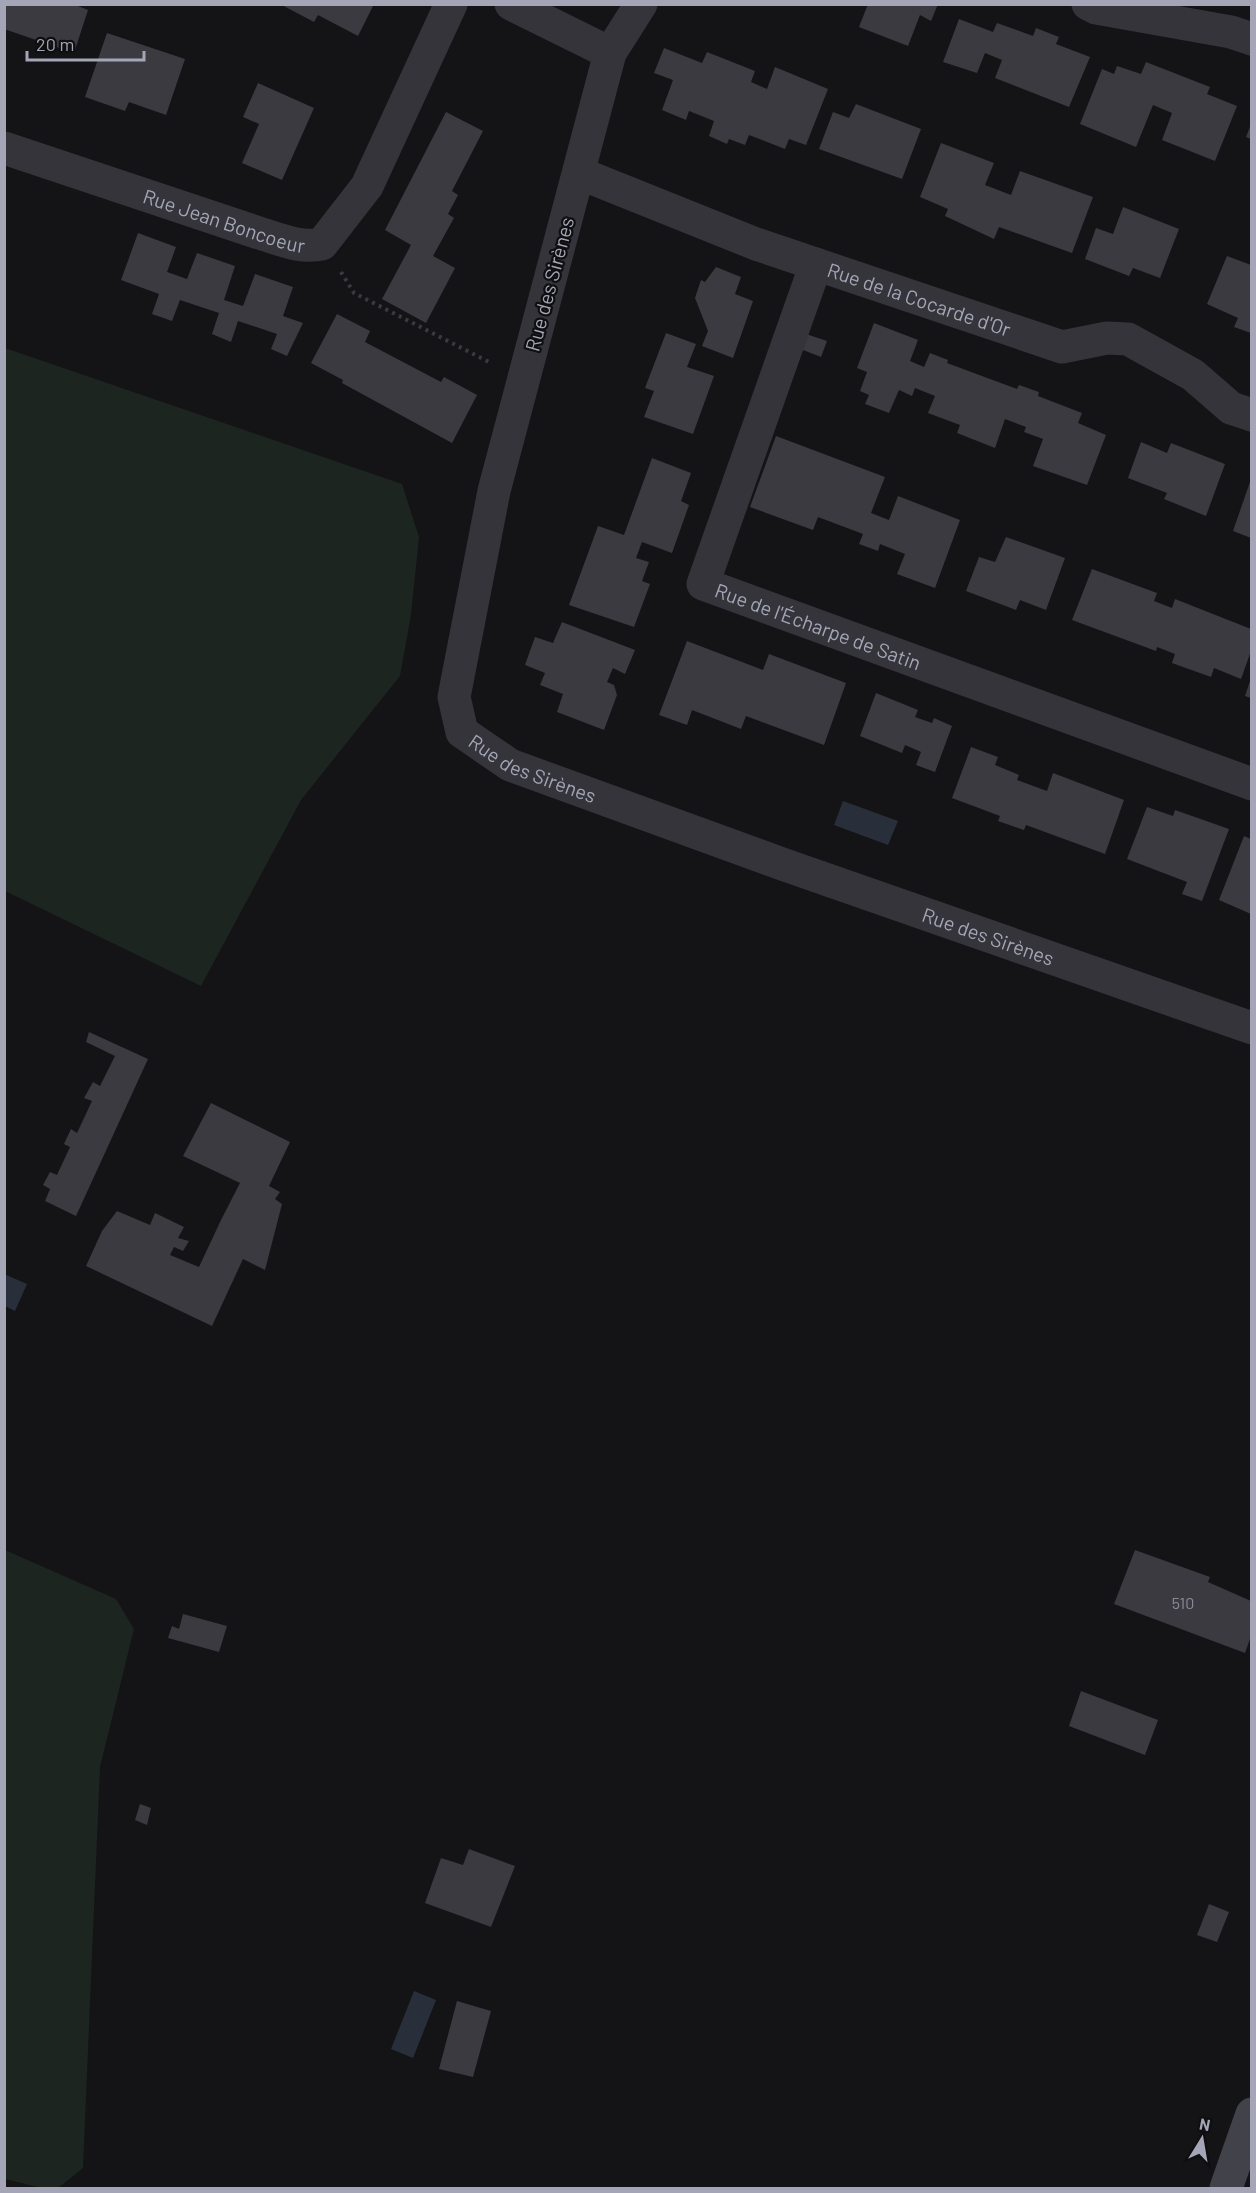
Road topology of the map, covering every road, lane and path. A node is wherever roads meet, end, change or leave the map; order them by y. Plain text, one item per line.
1 (451, 4) edge
2 (512, 4) edge
3 (641, 4) edge
4 (1088, 4) edge
5 (1251, 39) edge
6 (610, 53) junction
7 (4, 148) edge
8 (579, 173) junction
9 (322, 244) junction
10 (816, 264) junction
11 (524, 380) junction
12 (1251, 415) edge
13 (1251, 784) edge
14 (1251, 1028) edge
15 (1251, 2114) edge
16 (1226, 2188) edge

1 - 9 street, Rue Jean Boncoeur
2 - 6 street
3 - 6 street, Rue des Sirènes
4 - 5 street
6 - 8 street, Rue des Sirènes
7 - 9 street, Rue Jean Boncoeur
8 - 10 street, Rue de la Cocarde d'Or
8 - 11 street, Rue des Sirènes
9 - 11 path
10 - 12 street, Rue de la Cocarde d'Or
10 - 13 street, Rue de l'Écharpe de Satin
11 - 14 street, Rue des Sirènes
15 - 16 main road

